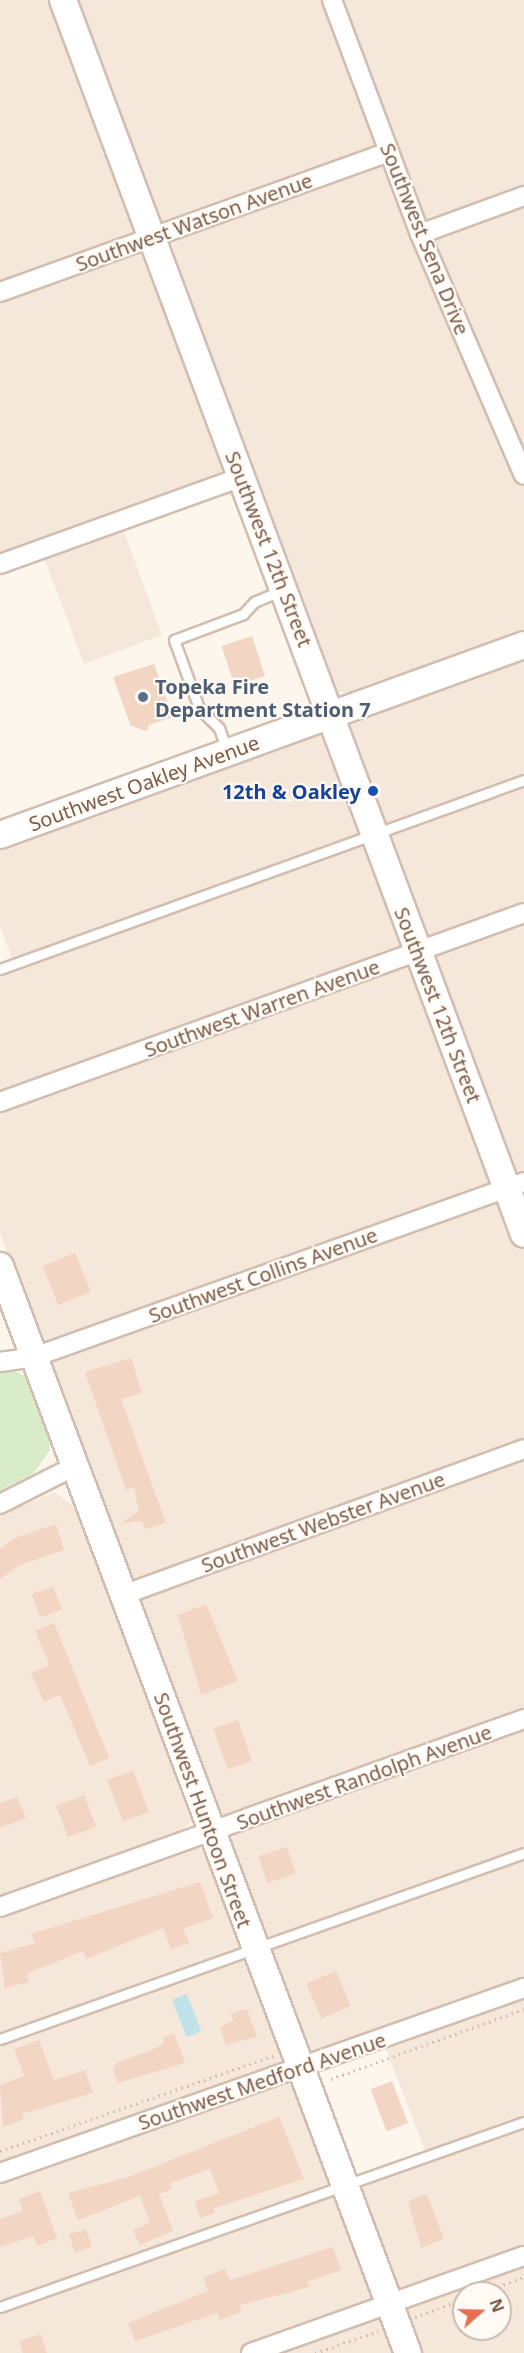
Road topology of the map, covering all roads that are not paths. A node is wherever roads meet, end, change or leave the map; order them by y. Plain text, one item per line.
1 (63, 0) edge
2 (332, 0) edge
3 (389, 152) junction
4 (524, 196) edge
5 (420, 234) junction
6 (152, 238) junction
7 (0, 292) edge
8 (524, 475) edge
9 (241, 477) junction
10 (0, 564) edge
11 (285, 590) junction
12 (524, 645) edge
13 (332, 714) junction
14 (227, 752) junction
15 (524, 780) edge
16 (373, 833) junction
17 (0, 836) edge
18 (524, 913) edge
19 (417, 952) junction
20 (0, 969) edge
21 (0, 1102) edge
22 (515, 1185) edge
23 (524, 1234) edge
24 (0, 1266) edge
25 (34, 1357) junction
26 (0, 1362) edge
27 (524, 1449) edge
28 (75, 1466) junction
29 (0, 1504) edge
30 (123, 1595) junction
31 (524, 1719) edge
32 (211, 1832) junction
33 (524, 1852) edge
34 (0, 1907) edge
35 (255, 1949) junction
36 (524, 1988) edge
37 (0, 2039) edge
38 (302, 2067) junction
39 (524, 2122) edge
40 (0, 2173) edge
41 (345, 2186) junction
42 (524, 2256) edge
43 (390, 2304) junction
44 (0, 2307) edge
45 (251, 2353) edge
46 (408, 2353) edge

1 - 6 main road, Southwest 12th Street
2 - 3 street, Southwest Sena Drive
3 - 5 street, Southwest Sena Drive
3 - 6 street, Southwest Watson Avenue
4 - 5 street
5 - 8 street, Southwest Sena Drive
6 - 7 street, Southwest Watson Avenue
6 - 9 main road, Southwest 12th Street
9 - 10 street
9 - 11 main road, Southwest 12th Street
11 - 13 main road, Southwest 12th Street
11 - 14 lane
12 - 13 main road, Southwest Oakley Avenue
13 - 14 main road, Southwest Oakley Avenue
13 - 16 main road, Southwest 12th Street
14 - 17 main road, Southwest Oakley Avenue
15 - 16 lane
16 - 19 main road, Southwest 12th Street
16 - 20 lane
18 - 19 street, Southwest Warren Avenue
19 - 21 street, Southwest Warren Avenue
19 - 22 main road, Southwest 12th Street
22 - 23 main road, Southwest 12th Street
22 - 25 street, Southwest Collins Avenue
24 - 25 main road, Southwest Huntoon Street
25 - 26 street, Southwest Collins Avenue
25 - 28 main road, Southwest Huntoon Street
27 - 30 street, Southwest Webster Avenue
28 - 29 street
28 - 30 main road, Southwest Huntoon Street
30 - 32 main road, Southwest Huntoon Street
31 - 32 street, Southwest Randolph Avenue
32 - 34 street, Southwest Randolph Avenue
32 - 35 main road, Southwest Huntoon Street
33 - 35 lane
35 - 37 lane
35 - 38 main road, Southwest Huntoon Street
36 - 38 street, Southwest Medford Avenue
38 - 40 street, Southwest Medford Avenue
38 - 41 main road, Southwest Huntoon Street
39 - 41 lane
41 - 43 main road, Southwest Huntoon Street
41 - 44 lane
42 - 43 street
43 - 45 street
43 - 46 main road, Southwest Huntoon Street

